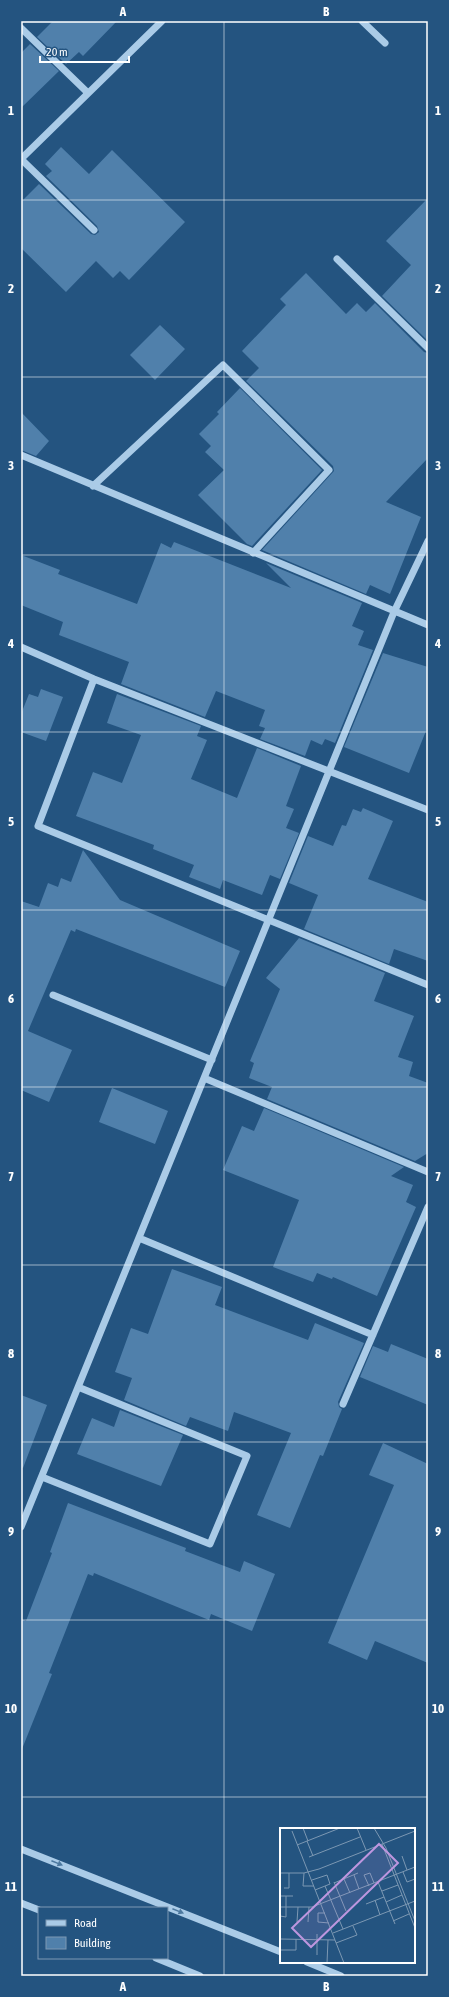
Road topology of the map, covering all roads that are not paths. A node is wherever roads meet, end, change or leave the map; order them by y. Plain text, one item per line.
1 (162, 21) edge
2 (362, 21) edge
3 (21, 28) edge
4 (385, 43) dead end
5 (88, 93) junction
6 (21, 159) edge
7 (94, 230) dead end
8 (337, 259) dead end
9 (428, 348) edge
10 (21, 455) edge
11 (93, 486) junction
12 (428, 541) edge
13 (253, 553) junction
14 (394, 612) junction
15 (428, 625) edge
16 (21, 647) edge
17 (94, 679) junction
18 (330, 771) junction
19 (428, 810) edge
20 (269, 920) junction
21 (428, 985) edge
22 (53, 995) dead end
23 (212, 1060) junction
24 (204, 1078) junction
25 (428, 1172) edge
26 (428, 1207) edge
27 (139, 1238) junction
28 (373, 1335) junction
29 (78, 1387) junction
30 (343, 1404) dead end
31 (42, 1477) junction
32 (21, 1527) edge
33 (21, 1849) edge
34 (21, 1903) edge
35 (167, 1907) edge
36 (168, 1907) edge
37 (38, 1910) edge
38 (280, 1952) edge
39 (158, 1959) edge
40 (309, 1963) edge
41 (200, 1976) edge
42 (341, 1976) edge

1 - 5 street
2 - 4 street
3 - 5 street
5 - 6 street
6 - 7 street
8 - 9 street
10 - 11 street
11 - 13 street
11 - 13 street
12 - 14 street
13 - 14 street
14 - 15 street
14 - 18 street
16 - 17 street
17 - 18 street
17 - 20 street
18 - 19 street
18 - 20 street
20 - 21 street
20 - 23 street
22 - 23 street
23 - 24 street
24 - 25 street
24 - 27 street
26 - 28 street
27 - 28 street
27 - 29 street
28 - 30 street
29 - 31 street
29 - 31 street
31 - 32 street
33 -> 35 street
34 - 37 street
36 -> 38 street
39 - 41 street
40 - 42 street

